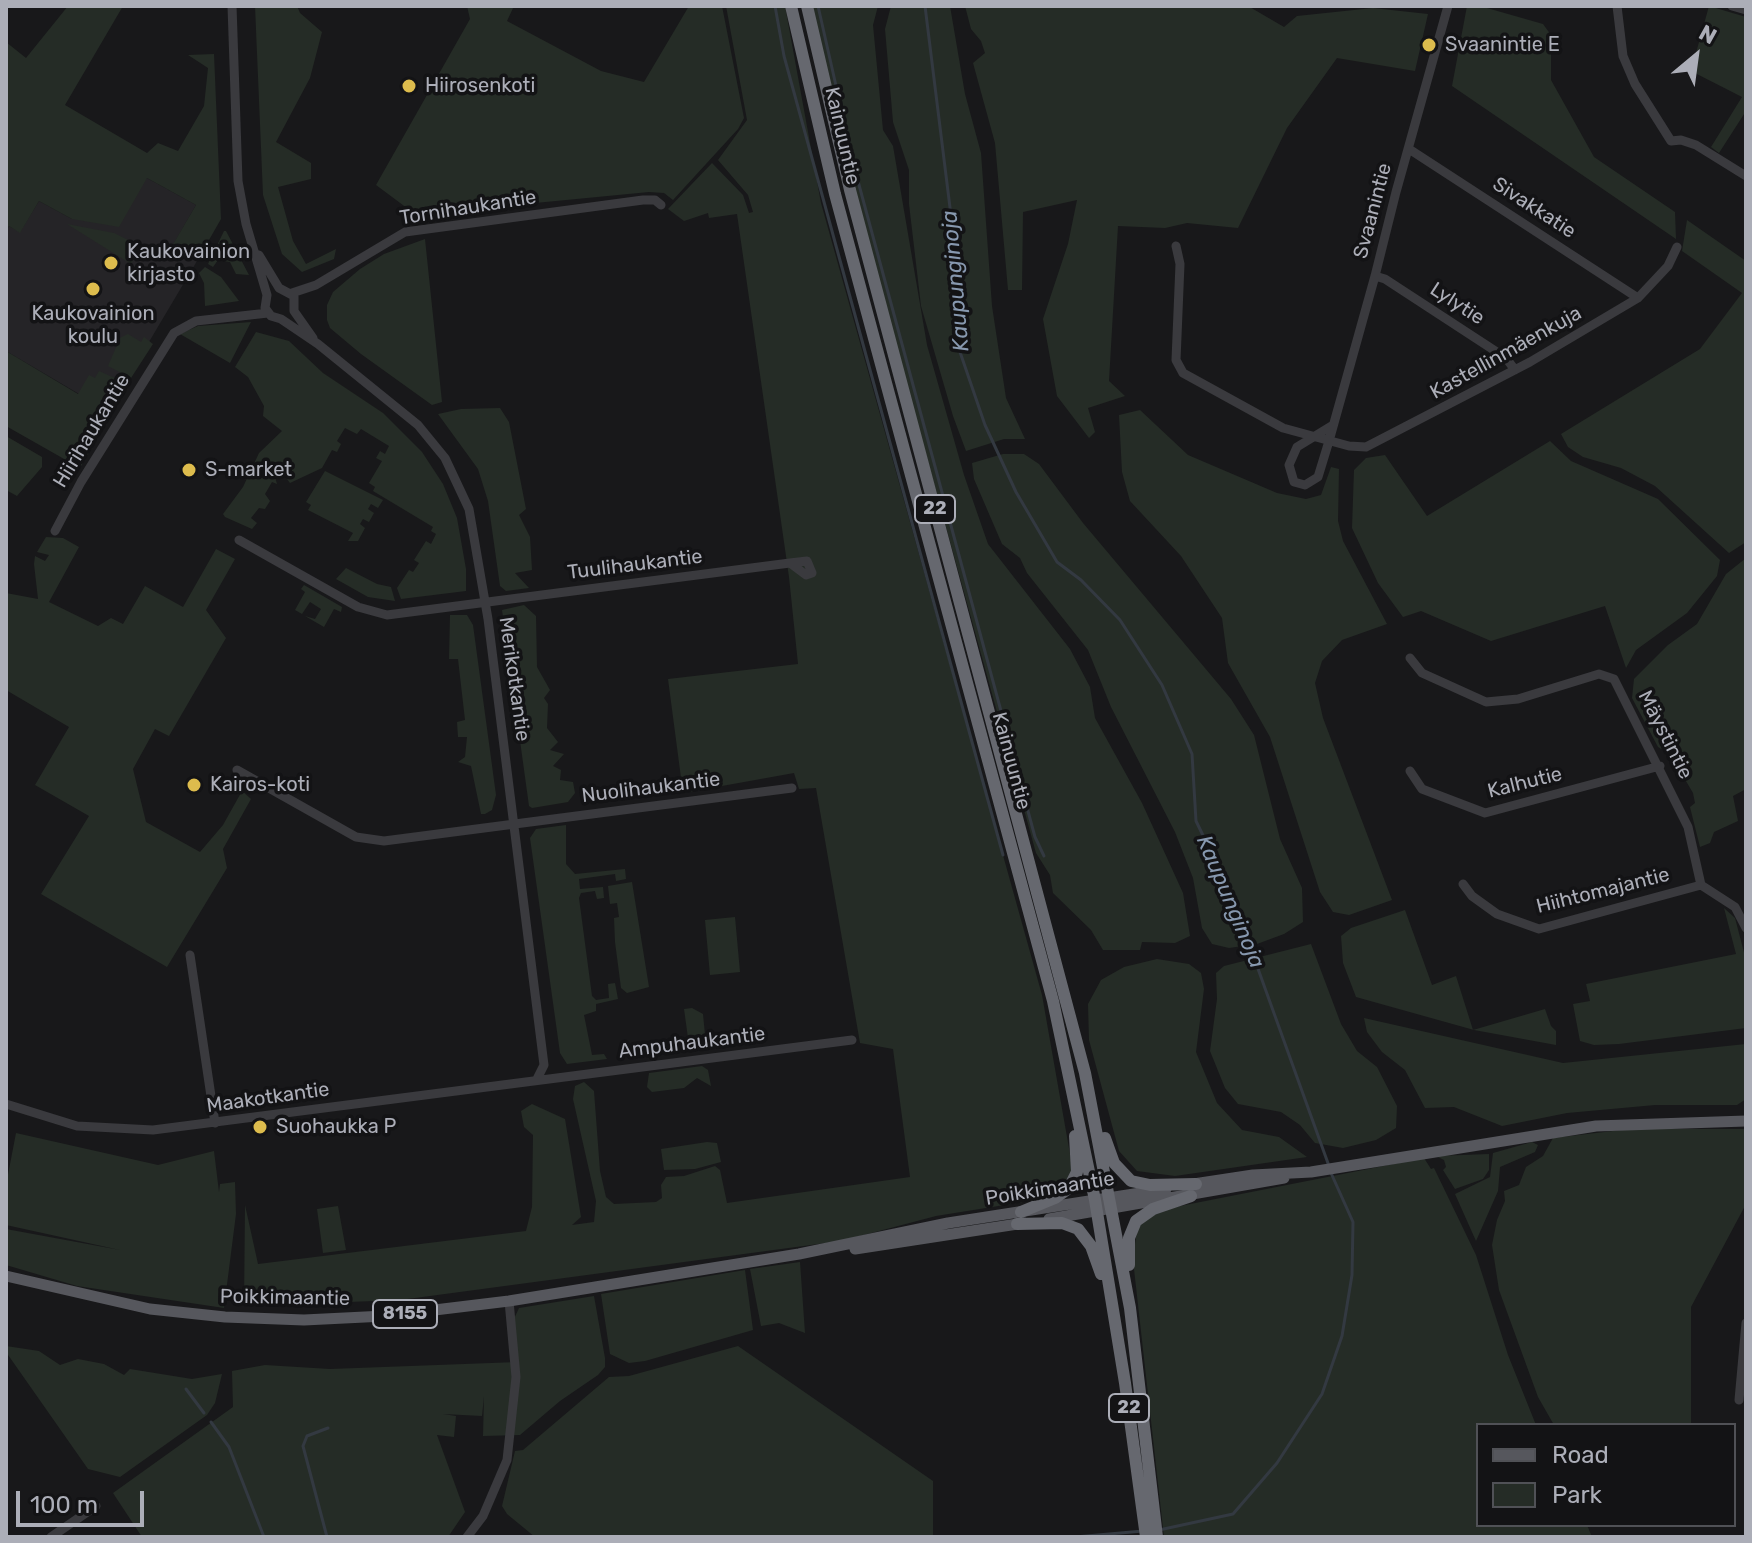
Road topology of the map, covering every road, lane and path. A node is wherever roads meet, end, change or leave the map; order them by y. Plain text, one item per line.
1 (232, 6) edge
2 (791, 6) edge
3 (807, 6) edge
4 (1448, 6) edge
5 (1617, 6) edge
6 (1732, 6) edge
7 (1746, 10) edge
8 (1409, 149) junction
9 (1746, 176) edge
10 (661, 205) dead end
11 (253, 245) junction
12 (1176, 246) dead end
13 (1677, 247) dead end
14 (1375, 276) junction
15 (279, 288) junction
16 (1638, 298) junction
17 (294, 302) junction
18 (266, 304) junction
19 (281, 319) junction
20 (318, 344) junction
21 (1515, 370) junction
22 (1333, 425) junction
23 (1315, 437) junction
24 (1329, 441) junction
25 (55, 531) dead end
26 (239, 540) dead end
27 (790, 563) dead end
28 (484, 601) junction
29 (1410, 658) dead end
30 (1660, 766) junction
31 (237, 770) dead end
32 (1410, 771) dead end
33 (792, 788) dead end
34 (514, 823) junction
35 (1463, 884) dead end
36 (1701, 885) junction
37 (1746, 928) edge
38 (190, 955) dead end
39 (852, 1040) dead end
40 (1068, 1073) junction
41 (537, 1079) junction
42 (1089, 1095) junction
43 (6, 1104) edge
44 (1746, 1121) edge
45 (215, 1123) junction
46 (1194, 1190) junction
47 (1112, 1203) junction
48 (1096, 1206) junction
49 (1019, 1218) junction
50 (6, 1276) edge
51 (509, 1301) junction
52 (1746, 1323) edge
53 (1117, 1328) junction
54 (1133, 1328) junction
55 (1739, 1400) dead end
56 (96, 1506) dead end
57 (1149, 1514) junction
58 (51, 1537) edge
59 (467, 1537) edge
60 (1146, 1537) edge
61 (1157, 1537) edge

1 - 11 street
2 - 40 highway, Kainuuntie / 22
3 - 42 highway, Kainuuntie / 22
4 - 8 street, Svaanintie
5 - 9 street
6 - 7 street
8 - 14 street, Svaanintie
8 - 16 street, Sivakkatie
10 - 17 street, Tornihaukantie
11 - 15 street
11 - 18 street
12 - 23 street, Kastellinmäenkuja
13 - 16 street, Kastellinmäenkuja
14 - 21 street, Lylytie
14 - 22 street, Svaanintie
15 - 17 street
15 - 18 street
16 - 21 street, Kastellinmäenkuja
17 - 19 street
17 - 20 street, Merikotkantie
18 - 19 street, Merikotkantie
18 - 25 street, Hiirihaukantie
19 - 20 street, Merikotkantie
20 - 28 street, Merikotkantie
21 - 24 street, Kastellinmäenkuja
22 - 23 street, Svaanintie
22 - 24 street, Svaanintie
23 - 24 street, Kastellinmäenkuja
23 - 24 street, Svaanintie
26 - 28 street, Tuulihaukantie
27 - 28 street, Tuulihaukantie
28 - 34 street, Merikotkantie
29 - 30 street, Mäystintie
30 - 32 street, Kalhutie
30 - 36 street, Mäystintie
31 - 34 street, Nuolihaukantie
33 - 34 street, Nuolihaukantie
34 - 41 street, Merikotkantie
35 - 36 street, Hiihtomajantie
36 - 37 street, Hiihtomajantie
38 - 45 street
39 - 41 street, Ampuhaukantie
40 - 48 highway, Kainuuntie / 22
40 - 49 highway
41 - 45 street, Maakotkantie
42 - 46 highway
42 - 47 highway, Kainuuntie / 22
43 - 45 street, Maakotkantie
44 - 46 main road, Poikkimaantie
46 - 47 main road, Poikkimaantie
46 - 54 highway
47 - 48 main road, Poikkimaantie
47 - 54 highway, Kainuuntie / 22
48 - 49 main road, Poikkimaantie / 8155
48 - 53 highway, Kainuuntie / 22
49 - 51 main road, Poikkimaantie / 8155
49 - 53 highway
50 - 51 main road, Poikkimaantie / 8155
51 - 59 street
52 - 55 street
53 - 57 highway, Kainuuntie / 22
54 - 57 highway, Kainuuntie / 22
56 - 58 street
57 - 60 highway, Kainuuntie / 22
57 - 61 highway, Kainuuntie / 22

